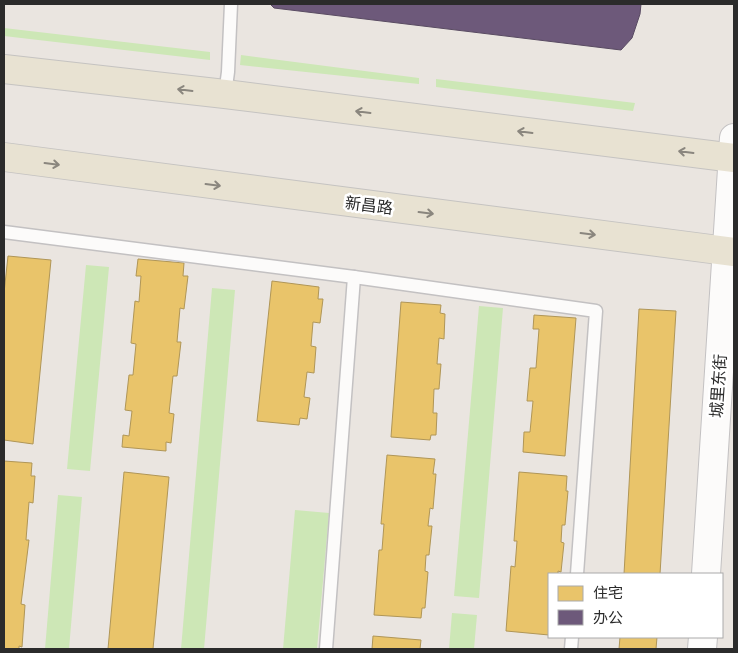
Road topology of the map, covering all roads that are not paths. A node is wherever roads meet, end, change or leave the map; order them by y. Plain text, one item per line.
1 (231, 4) edge
2 (4, 69) edge
3 (225, 94) junction
4 (734, 151) edge
5 (4, 158) edge
6 (4, 232) edge
7 (730, 252) edge
8 (354, 277) junction
9 (577, 573) edge
10 (706, 573) edge
11 (326, 649) edge

1 - 3 lane
3 -> 2 main road
4 -> 3 main road
4 - 7 street, 城里东街
5 -> 7 main road, 新昌路
6 - 8 lane
7 - 10 street, 城里东街
8 - 9 lane
8 - 11 lane

